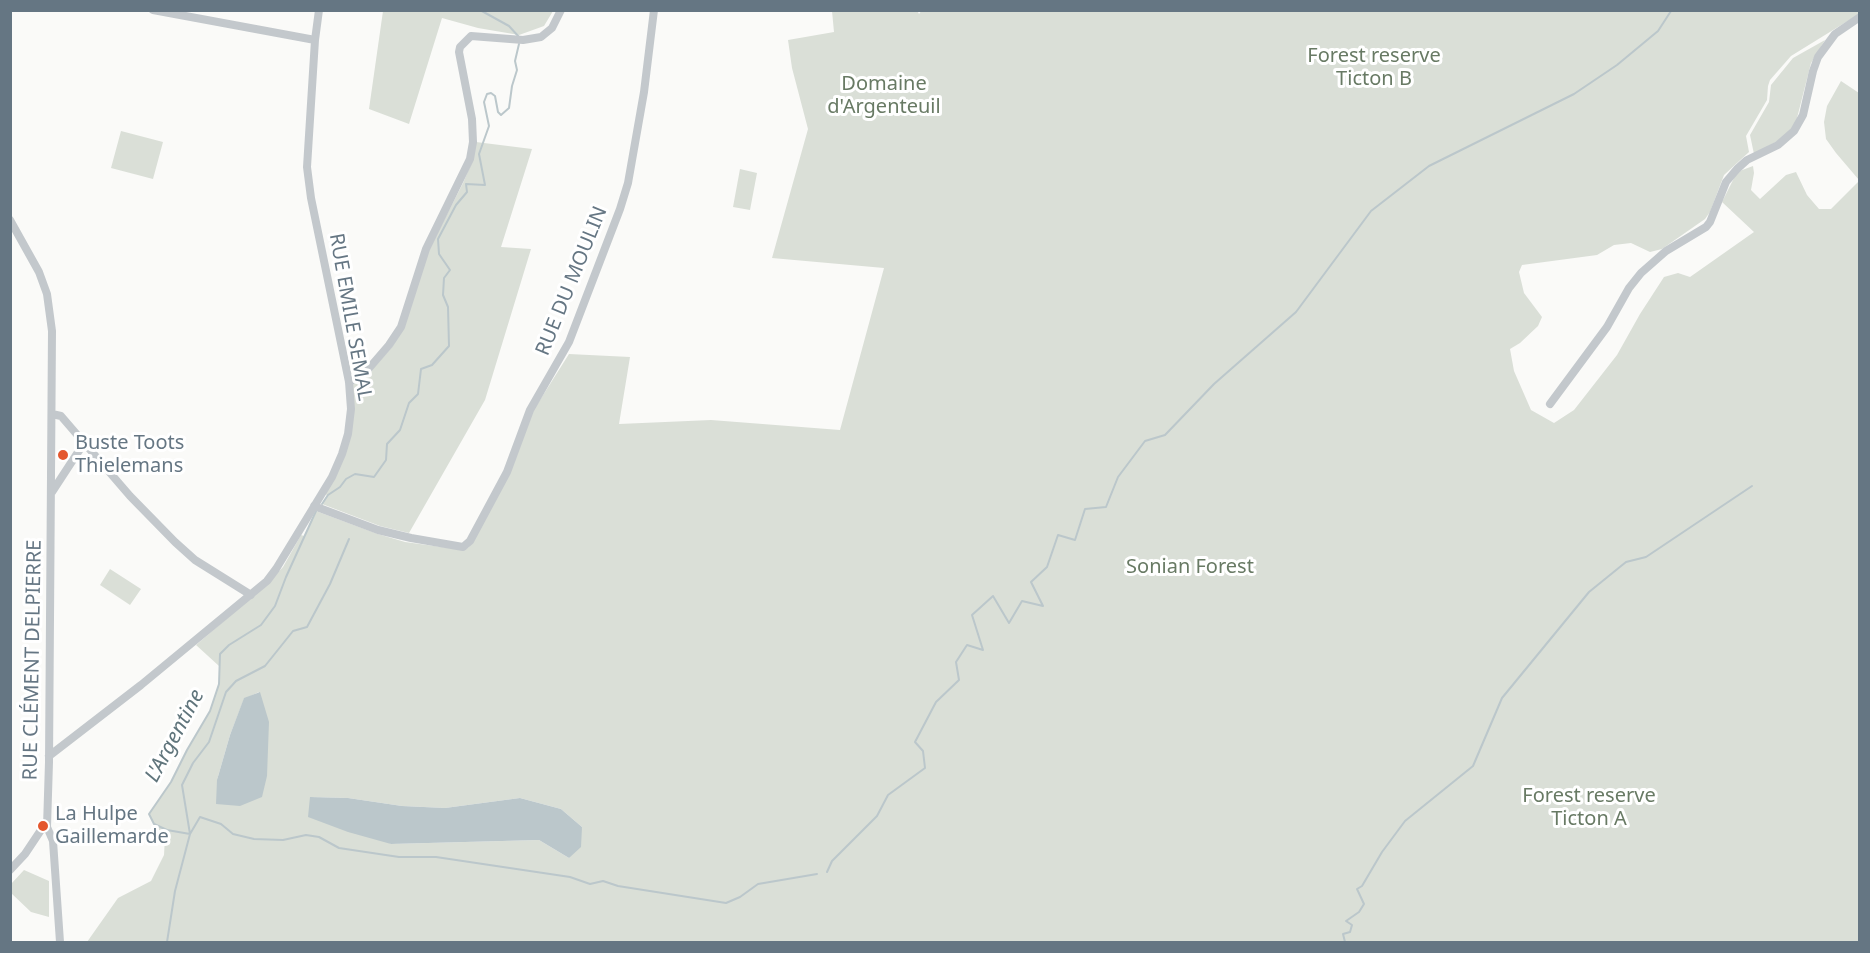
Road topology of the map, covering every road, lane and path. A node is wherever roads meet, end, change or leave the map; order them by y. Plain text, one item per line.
1 (153, 10) edge
2 (319, 10) edge
3 (561, 10) edge
4 (654, 10) edge
5 (1860, 17) edge
6 (315, 40) junction
7 (10, 220) edge
8 (349, 382) junction
9 (1550, 404) dead end
10 (52, 414) junction
11 (84, 444) junction
12 (52, 493) junction
13 (314, 506) junction
14 (251, 595) junction
15 (49, 756) junction
16 (47, 827) junction
17 (10, 870) edge
18 (60, 942) edge

1 - 6 street
2 - 6 street, RUE EMILE SEMAL
3 - 8 street
4 - 13 street, RUE DU MOULIN
5 - 9 street
6 - 8 street, RUE EMILE SEMAL
7 - 10 street, RUE CLÉMENT DELPIERRE
8 - 13 street, RUE EMILE SEMAL
10 - 11 street
10 - 12 street, RUE CLÉMENT DELPIERRE
11 - 12 street
11 - 14 street
12 - 15 street, RUE CLÉMENT DELPIERRE
13 - 14 street, RUE EMILE SEMAL
14 - 15 street, RUE EMILE SEMAL
15 - 16 street, RUE CLÉMENT DELPIERRE
16 - 17 street
16 - 18 street, RUE CLÉMENT DELPIERRE

